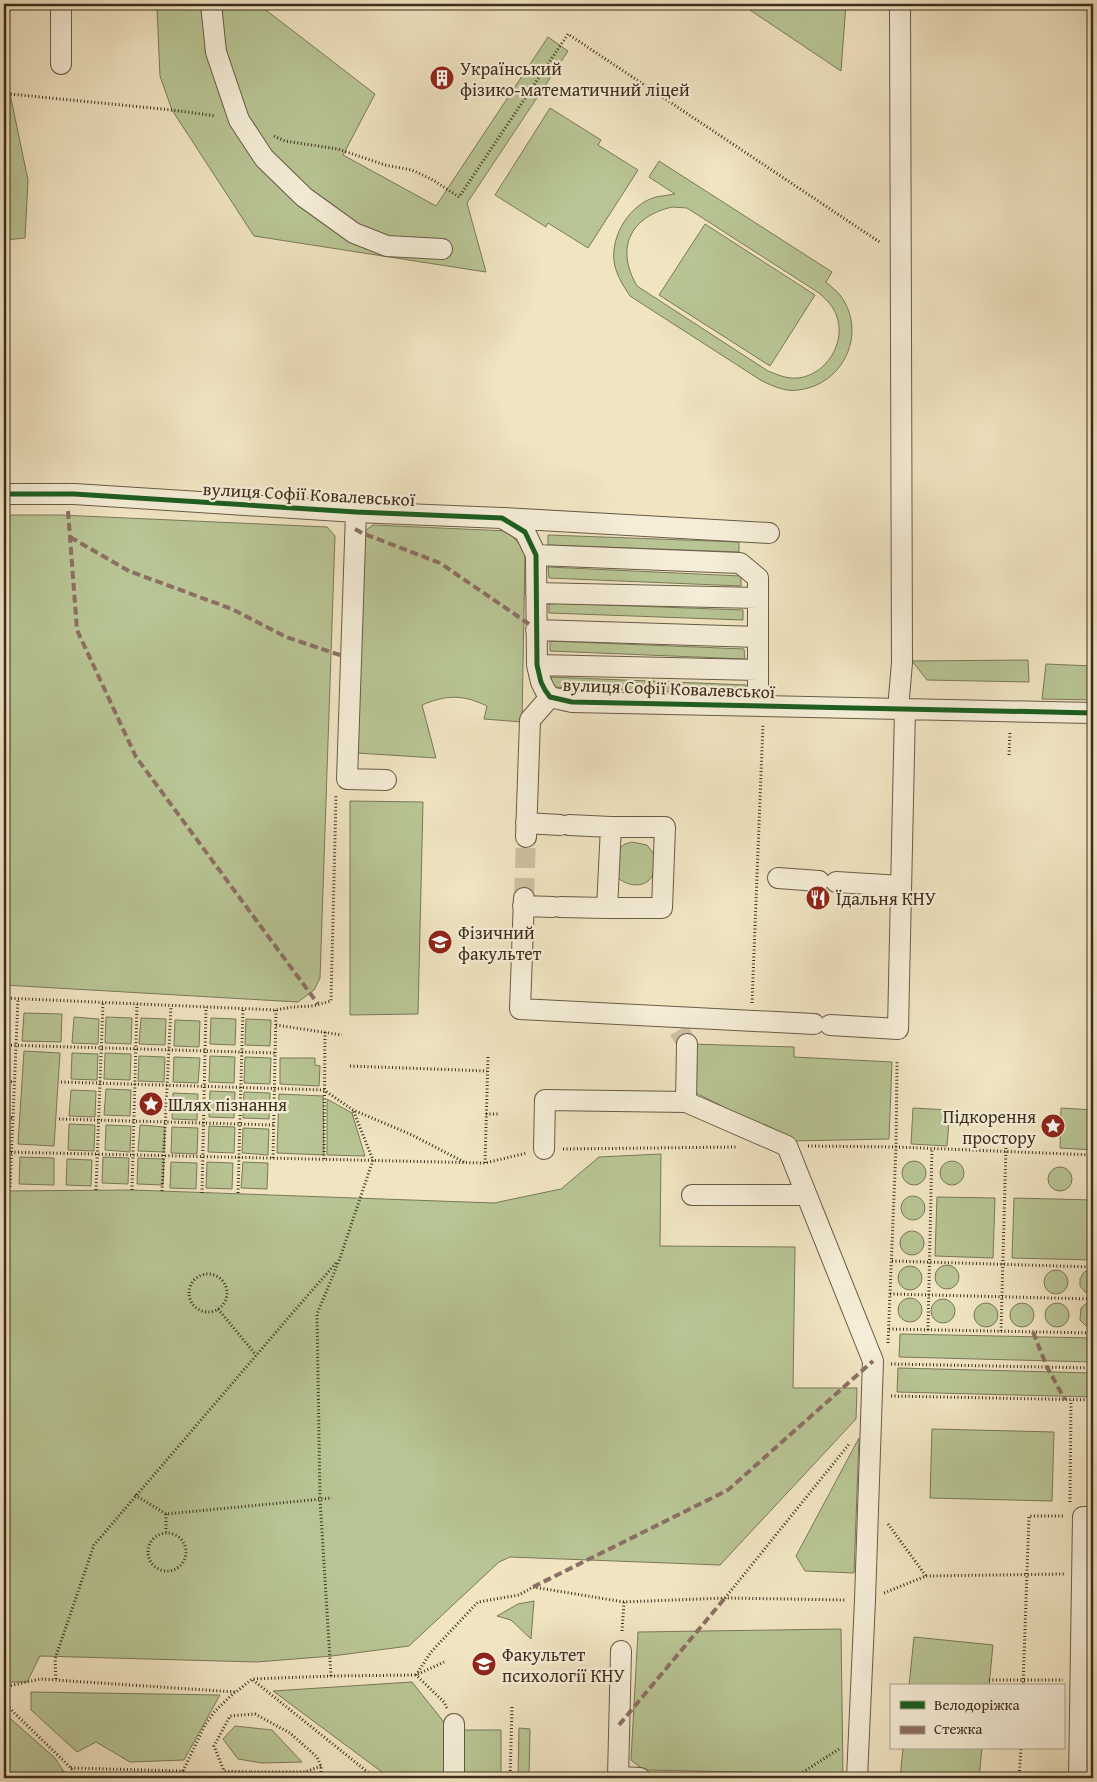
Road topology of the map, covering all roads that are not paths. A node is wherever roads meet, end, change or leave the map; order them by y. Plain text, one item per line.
1 (61, 4) edge
2 (211, 4) edge
3 (900, 4) edge
4 (61, 64) dead end
5 (442, 249) dead end
6 (4, 494) edge
7 (356, 512) junction
8 (502, 518) junction
9 (769, 533) dead end
10 (536, 555) junction
11 (536, 593) junction
12 (758, 598) junction
13 (536, 630) junction
14 (758, 637) junction
15 (537, 666) junction
16 (758, 670) junction
17 (550, 697) junction
18 (758, 705) junction
19 (902, 709) junction
20 (1093, 713) edge
21 (386, 780) dead end
22 (611, 827) junction
23 (778, 878) dead end
24 (901, 886) junction
25 (607, 908) junction
26 (678, 1030) junction
27 (686, 1102) junction
28 (544, 1149) road end
29 (692, 1195) dead end
30 (806, 1196) junction
31 (1082, 1517) edge
32 (621, 1651) road end
33 (454, 1724) road end
34 (454, 1778) edge
35 (640, 1778) edge
36 (857, 1778) edge
37 (1078, 1778) edge

1 - 4 street
2 - 5 street
3 - 19 street
6 - 7 street, вулиця Софії Ковалевської
7 - 8 street, вулиця Софії Ковалевської
7 - 21 street
8 - 9 street
8 - 10 street, вулиця Софії Ковалевської
10 - 11 street, вулиця Софії Ковалевської
10 - 12 street
11 - 12 street
11 - 13 street, вулиця Софії Ковалевської
12 - 14 street
13 - 14 street
13 - 15 street, вулиця Софії Ковалевської
14 - 16 street
15 - 16 street
15 - 17 street, вулиця Софії Ковалевської
16 - 18 street
17 - 18 street, вулиця Софії Ковалевської
17 - 22 street
18 - 19 street, вулиця Софії Ковалевської
19 - 20 street, вулиця Софії Ковалевської
19 - 24 street
22 - 25 street
22 - 25 street
23 - 24 street
24 - 26 street
25 - 26 street
26 - 27 street
27 - 28 street
27 - 30 street
29 - 30 street
30 - 36 street
31 - 37 street
32 - 35 street
33 - 34 street

